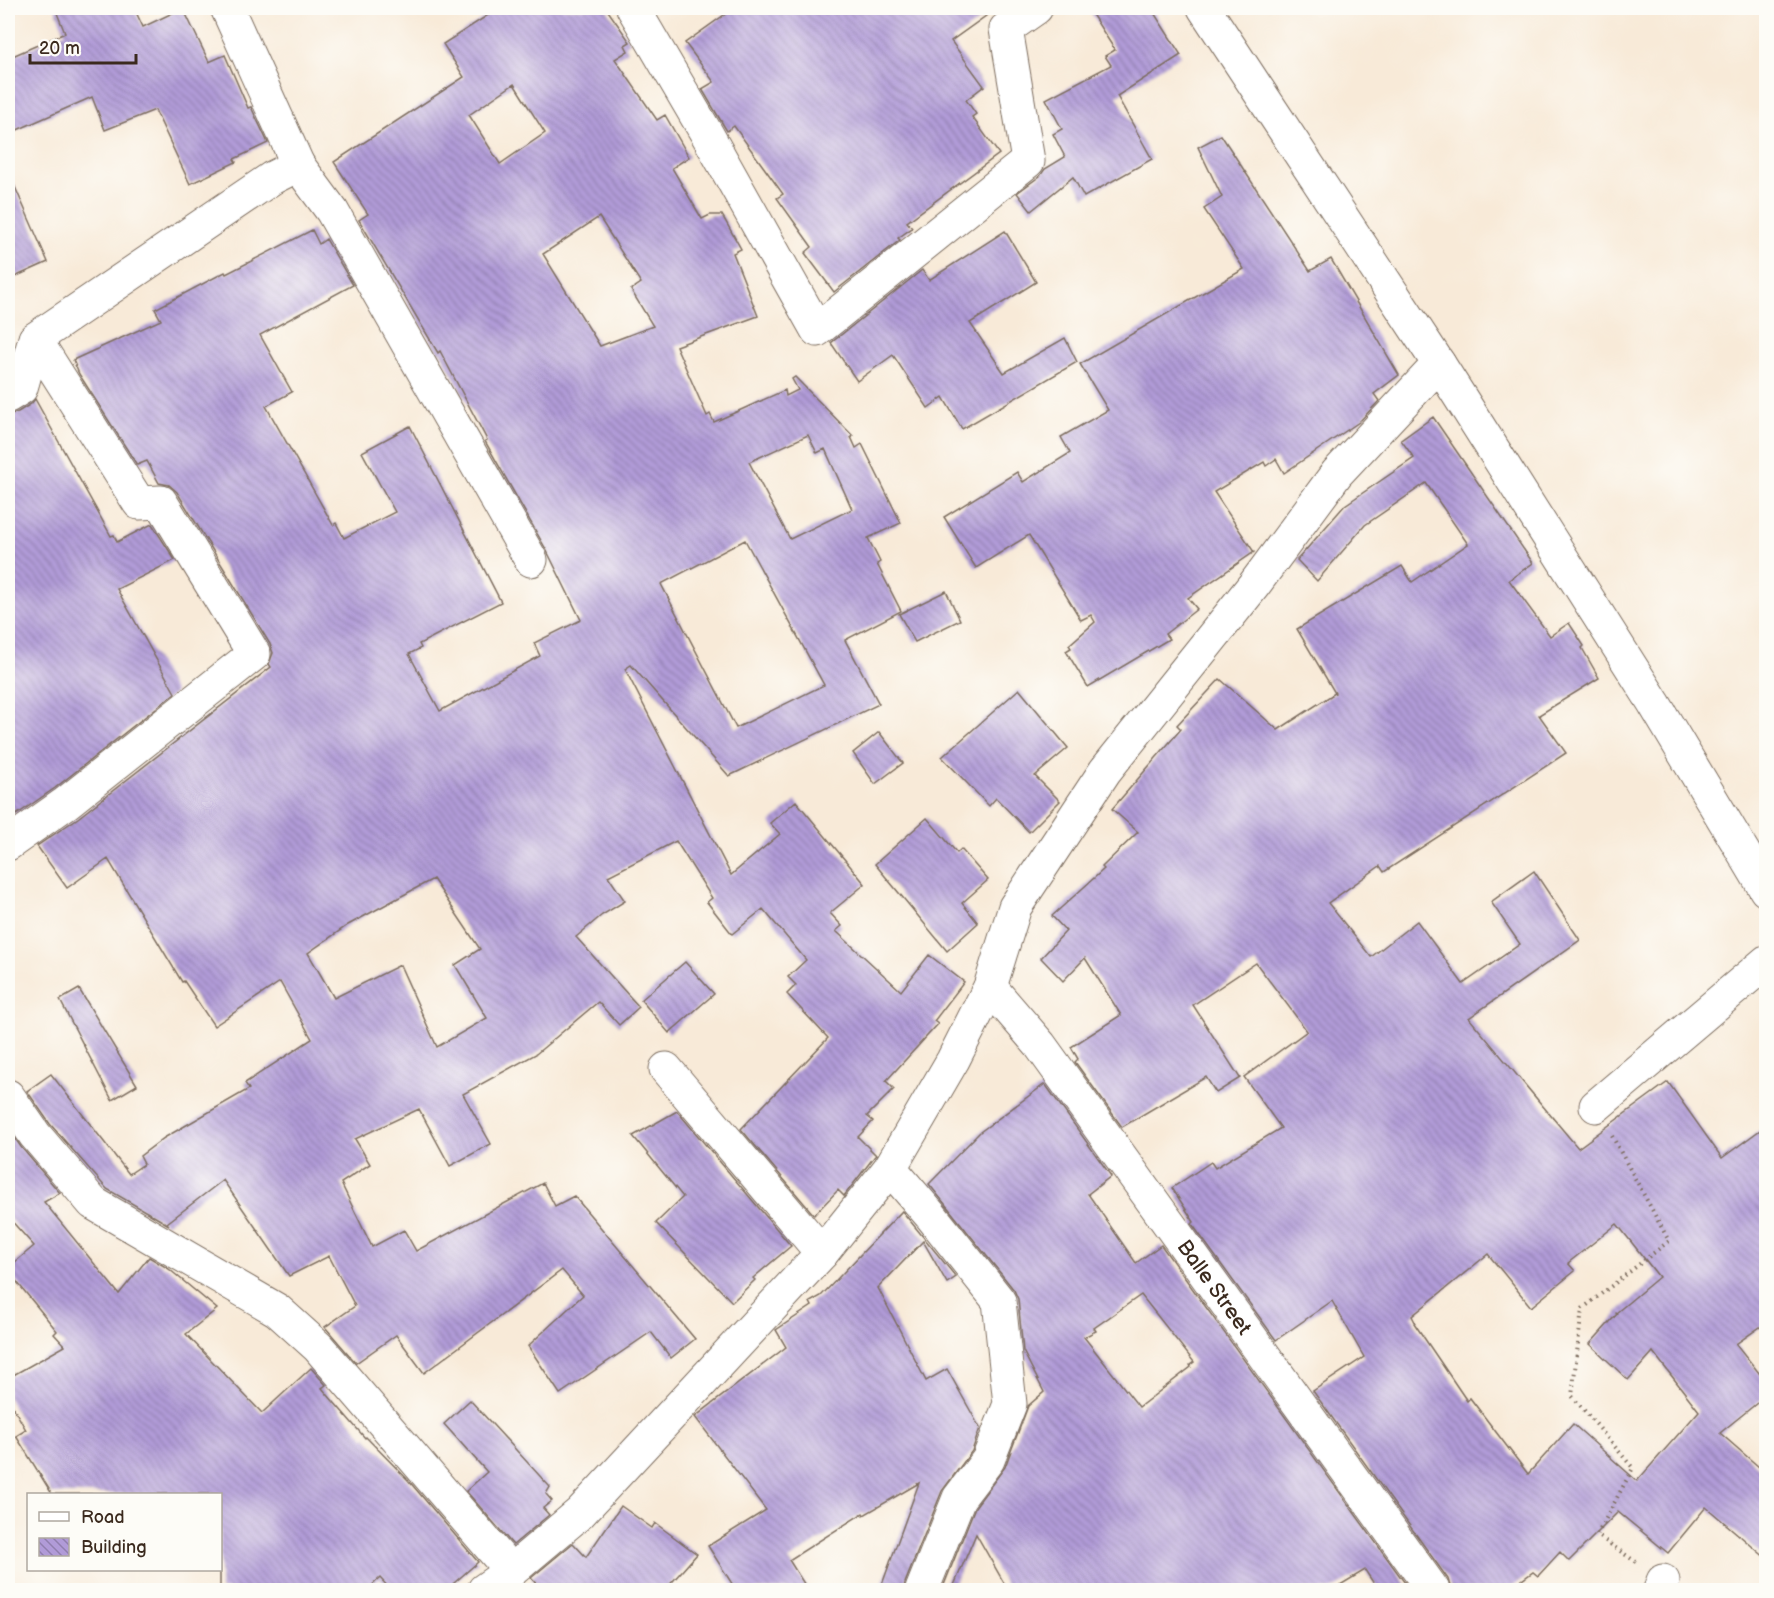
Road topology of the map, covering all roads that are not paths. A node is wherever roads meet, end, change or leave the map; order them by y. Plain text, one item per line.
1 (226, 8) edge
2 (633, 8) edge
3 (1036, 8) edge
4 (1204, 8) edge
5 (297, 165) junction
6 (35, 339) junction
7 (1439, 364) junction
8 (8, 396) edge
9 (531, 560) dead end
10 (8, 844) edge
11 (1767, 890) edge
12 (1767, 962) edge
13 (990, 987) junction
14 (666, 1069) dead end
15 (8, 1096) edge
16 (1596, 1106) road end
17 (890, 1168) junction
18 (822, 1253) junction
19 (496, 1584) edge
20 (922, 1590) edge
21 (1433, 1590) edge

1 - 5 street
2 - 3 street
4 - 7 street
5 - 6 street
5 - 9 street
6 - 8 street
6 - 10 street
7 - 11 street
7 - 13 street
12 - 16 street
13 - 17 street
13 - 21 street, Balle Street
14 - 18 street
15 - 19 street
17 - 18 street
17 - 20 street
18 - 19 street

